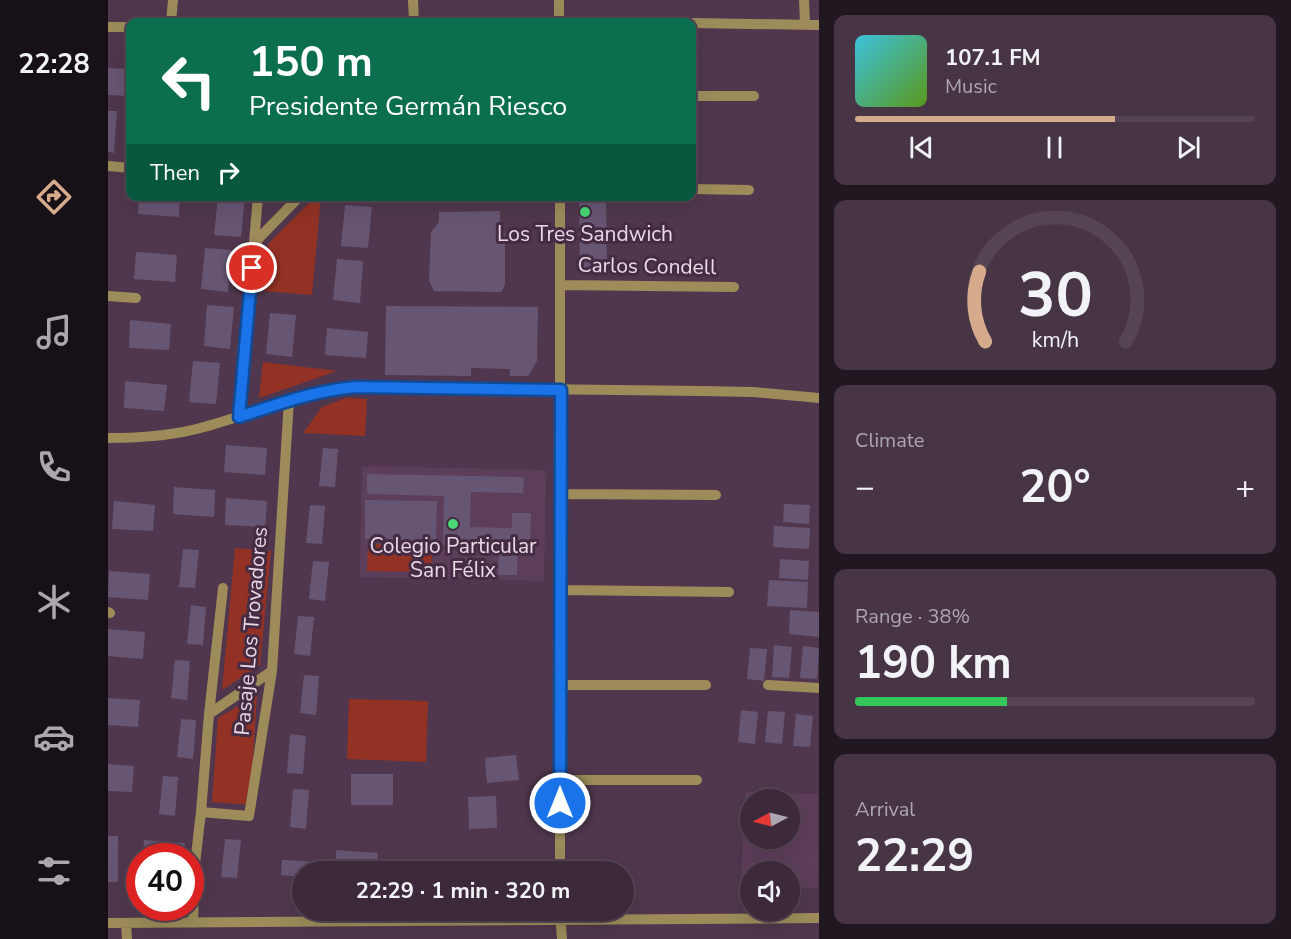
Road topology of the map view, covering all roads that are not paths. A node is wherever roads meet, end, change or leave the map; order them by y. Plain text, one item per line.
1 (173, 0) edge
2 (413, 0) edge
3 (559, 0) edge
4 (804, 0) edge
5 (171, 18) edge
6 (414, 18) edge
7 (559, 18) edge
8 (696, 23) edge
9 (805, 24) junction
10 (819, 25) edge
11 (108, 27) edge
12 (126, 27) edge
13 (696, 96) edge
14 (754, 96) dead end
15 (108, 166) edge
16 (126, 168) edge
17 (696, 189) edge
18 (749, 190) dead end
19 (258, 201) edge
20 (295, 201) edge
21 (560, 201) edge
22 (254, 246) junction
23 (560, 285) junction
24 (734, 287) dead end
25 (108, 296) edge
26 (136, 298) dead end
27 (561, 390) junction
28 (819, 398) edge
29 (290, 400) junction
30 (239, 417) junction
31 (108, 438) edge
32 (561, 494) junction
33 (716, 495) dead end
34 (223, 588) dead end
35 (561, 590) junction
36 (729, 592) dead end
37 (272, 671) junction
38 (560, 685) junction
39 (706, 685) dead end
40 (768, 685) dead end
41 (819, 688) edge
42 (209, 714) junction
43 (560, 780) junction
44 (697, 780) dead end
45 (201, 812) junction
46 (561, 861) edge
47 (634, 917) edge
48 (819, 918) edge
49 (298, 921) edge
50 (560, 921) edge
51 (108, 923) edge
52 (126, 923) junction
53 (193, 923) junction
54 (127, 939) edge
55 (562, 939) edge

1 - 5 street
2 - 6 street
3 - 7 street
4 - 9 street
8 - 9 street
9 - 10 street
11 - 12 street
13 - 14 street
15 - 16 street
17 - 18 street
19 - 22 street
20 - 22 street
21 - 23 street
22 - 30 street
23 - 24 street, Carlos Condell
23 - 27 street
25 - 26 street
27 - 28 street
27 - 29 street
27 - 32 street
29 - 30 street
29 - 37 street, Pasaje Los Trovadores
30 - 31 street
32 - 33 street
32 - 35 street
34 - 42 street
35 - 36 street
35 - 38 street
37 - 42 street
37 - 45 street, Pasaje Los Trovadores
38 - 39 street
38 - 43 street
40 - 41 street
42 - 45 street
43 - 44 street
43 - 46 street
45 - 53 street
47 - 48 street
49 - 53 street
50 - 55 street
51 - 52 street
52 - 53 street
52 - 54 street

